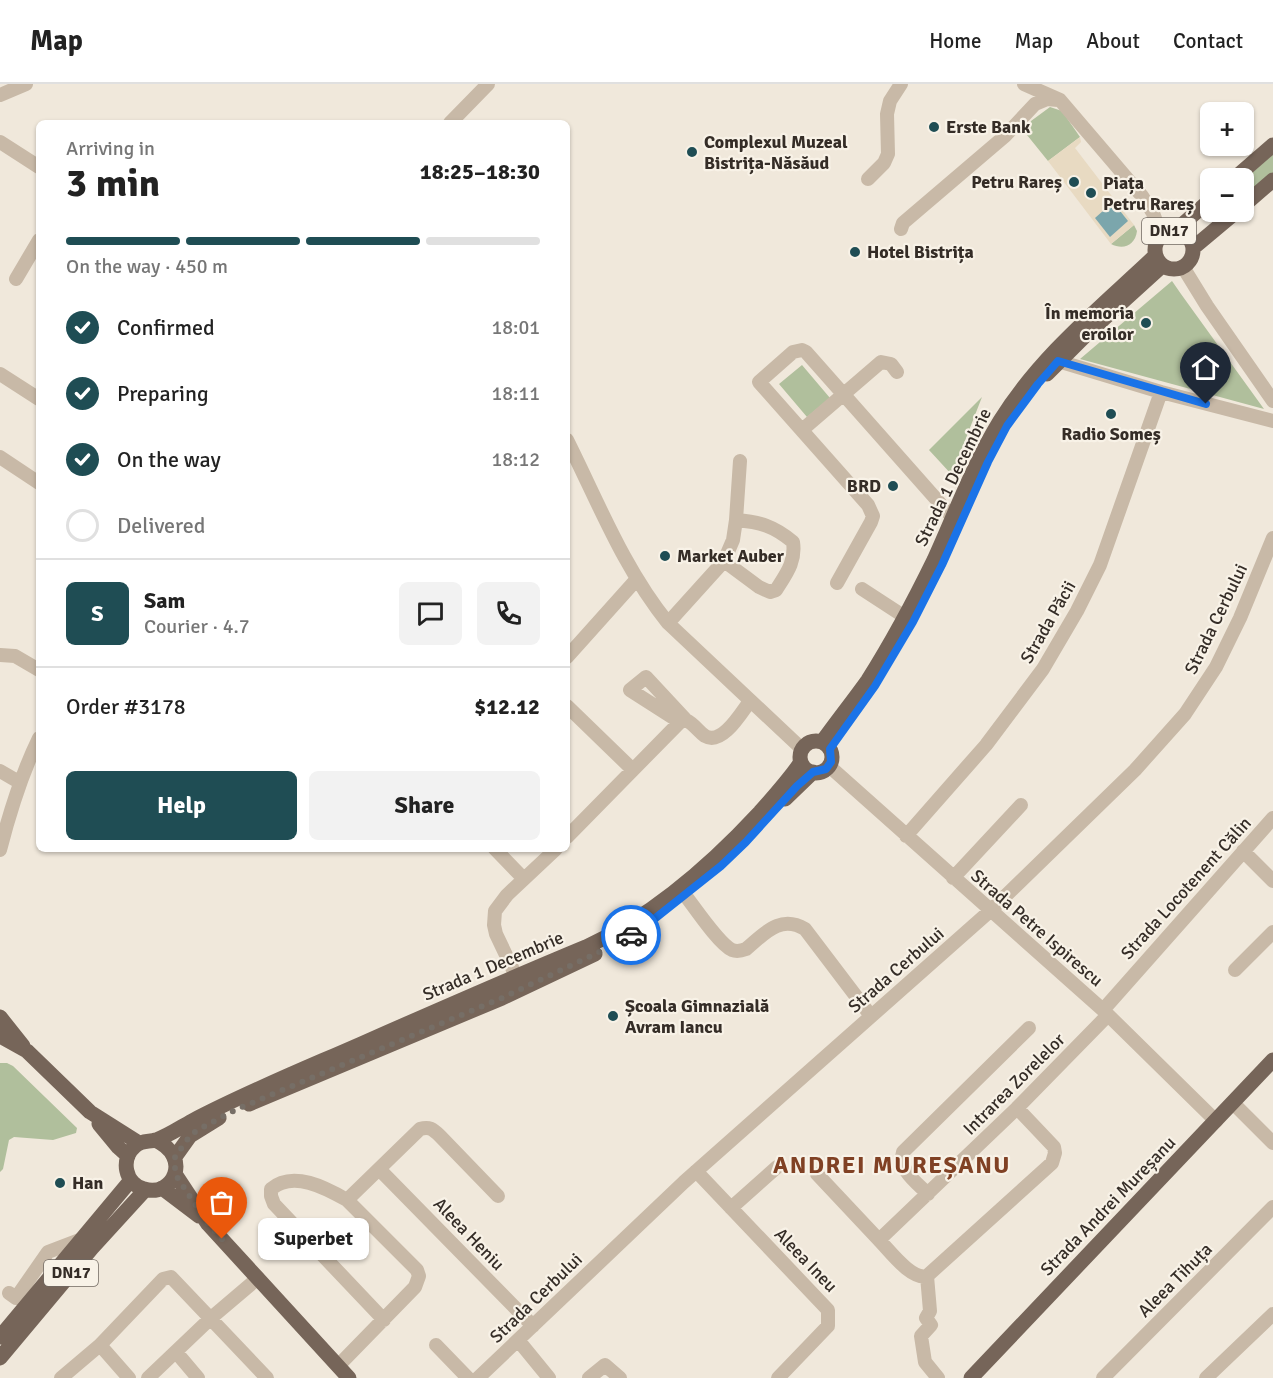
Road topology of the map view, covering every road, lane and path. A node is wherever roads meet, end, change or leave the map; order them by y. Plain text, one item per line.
1 (26, 84) edge
2 (488, 84) edge
3 (901, 84) edge
4 (1024, 84) edge
5 (1057, 84) edge
6 (0, 95) edge
7 (1060, 100) junction
8 (453, 120) edge
9 (0, 142) edge
10 (1273, 145) edge
11 (36, 165) edge
12 (1247, 168) edge
13 (868, 179) dead end
14 (1273, 180) edge
15 (1254, 196) edge
16 (1200, 208) edge
17 (1224, 222) edge
18 (901, 229) dead end
19 (1168, 233) junction
20 (36, 245) edge
21 (1193, 248) junction
22 (1159, 261) junction
23 (1183, 267) junction
24 (16, 279) dead end
25 (1058, 361) junction
26 (897, 372) dead end
27 (0, 374) edge
28 (1161, 392) junction
29 (843, 394) junction
30 (36, 397) edge
31 (1273, 401) edge
32 (1273, 421) edge
33 (802, 430) junction
34 (570, 446) edge
35 (0, 458) edge
36 (740, 461) dead end
37 (36, 481) edge
38 (952, 518) junction
39 (736, 520) junction
40 (1273, 538) edge
41 (724, 561) junction
42 (636, 580) junction
43 (837, 583) dead end
44 (861, 589) dead end
45 (905, 617) junction
46 (668, 623) junction
47 (570, 654) edge
48 (0, 655) edge
49 (36, 668) edge
50 (750, 701) junction
51 (570, 709) edge
52 (36, 745) edge
53 (826, 745) junction
54 (801, 756) junction
55 (829, 766) junction
56 (632, 769) junction
57 (0, 771) edge
58 (813, 772) junction
59 (19, 782) junction
60 (1022, 806) dead end
61 (1273, 818) edge
62 (570, 834) edge
63 (906, 836) junction
64 (0, 850) edge
65 (1243, 851) junction
66 (498, 852) edge
67 (553, 852) edge
68 (953, 878) junction
69 (524, 879) junction
70 (1273, 881) edge
71 (685, 895) junction
72 (990, 911) junction
73 (1273, 932) edge
74 (1235, 970) dead end
75 (516, 976) junction
76 (1105, 1013) junction
77 (871, 1016) junction
78 (0, 1017) edge
79 (1029, 1028) dead end
80 (0, 1036) edge
81 (22, 1049) junction
82 (0, 1051) edge
83 (1273, 1060) edge
84 (1233, 1103) junction
85 (1017, 1108) junction
86 (90, 1112) junction
87 (1216, 1121) junction
88 (155, 1140) junction
89 (139, 1143) junction
90 (1273, 1143) edge
91 (128, 1156) junction
92 (175, 1157) junction
93 (777, 1167) dead end
94 (379, 1168) junction
95 (696, 1171) junction
96 (175, 1174) junction
97 (817, 1174) dead end
98 (131, 1180) junction
99 (162, 1188) junction
100 (145, 1190) junction
101 (928, 1194) junction
102 (498, 1196) dead end
103 (347, 1200) junction
104 (731, 1208) junction
105 (1273, 1208) edge
106 (208, 1224) junction
107 (82, 1239) junction
108 (879, 1240) junction
109 (927, 1276) junction
110 (258, 1278) junction
111 (9, 1293) dead end
112 (1273, 1314) edge
113 (16, 1317) junction
114 (211, 1318) junction
115 (384, 1320) junction
116 (0, 1326) edge
117 (533, 1326) junction
118 (0, 1336) edge
119 (518, 1340) junction
120 (100, 1345) junction
121 (436, 1346) dead end
122 (176, 1352) junction
123 (0, 1358) edge
124 (338, 1366) junction
125 (61, 1378) edge
126 (129, 1378) edge
127 (148, 1378) edge
128 (198, 1378) edge
129 (267, 1378) edge
130 (349, 1378) edge
131 (468, 1378) edge
132 (478, 1378) edge
133 (549, 1378) edge
134 (589, 1378) edge
135 (620, 1378) edge
136 (778, 1378) edge
137 (938, 1378) edge
138 (971, 1378) edge
139 (1104, 1378) edge
140 (1206, 1378) edge

1 - 6 street
2 - 8 street
3 - 13 street
4 - 7 street
5 - 7 street
7 - 18 street
7 - 19 street
9 - 11 street
10 - 12 main road
14 - 15 main road
16 - 19 main road, DN17
17 - 21 main road, DN17
19 - 21 main road, DN17
19 - 22 main road, DN17
20 - 24 street
21 - 23 main road, DN17
22 - 23 main road, DN17
22 - 25 main road, Strada 1 Decembrie / DN17
22 - 38 main road, Strada 1 Decembrie / DN17
23 - 31 street
25 - 28 street
25 - 53 main road, Strada 1 Decembrie / DN17
26 - 29 street
27 - 30 street
28 - 32 street
28 - 63 street, Strada Păcii
29 - 33 street
29 - 33 street
29 - 38 street
33 - 43 street
34 - 42 street
35 - 37 street
36 - 39 street
38 - 45 main road, Strada 1 Decembrie / DN17
39 - 41 street
39 - 41 street
40 - 72 street, Strada Cerbului
41 - 46 street
42 - 46 street
42 - 47 street
44 - 45 street
45 - 53 main road, Strada 1 Decembrie / DN17
46 - 50 street
48 - 49 street
50 - 54 street
50 - 56 street
51 - 56 street
52 - 59 street
53 - 54 main road
53 - 55 main road
54 - 58 main road
54 - 75 main road, Strada 1 Decembrie
55 - 58 main road, Strada 1 Decembrie
55 - 63 street, Strada Petre Ispirescu
56 - 62 street
57 - 59 street
58 - 71 main road, Strada 1 Decembrie
59 - 64 street
60 - 68 street
61 - 65 street, Strada Locotenent Călin
63 - 68 street, Strada Petre Ispirescu
65 - 70 street
65 - 76 street, Strada Locotenent Călin
66 - 69 street
67 - 69 street
68 - 72 street, Strada Petre Ispirescu
69 - 75 street
71 - 77 street
71 - 92 main road, Strada 1 Decembrie
72 - 76 street, Strada Petre Ispirescu
72 - 77 street, Strada Cerbului
73 - 74 street
75 - 88 main road, Strada 1 Decembrie
76 - 85 street, Intrarea Zorelelor
76 - 87 street, Strada Petre Ispirescu
77 - 95 street, Strada Cerbului
78 - 81 main road
79 - 101 street
80 - 81 main road
81 - 82 main road
81 - 86 main road
83 - 84 main road, Strada Andrei Mureșanu
84 - 87 main road, Strada Andrei Mureșanu
84 - 90 street
85 - 101 street, Intrarea Zorelelor
85 - 109 street
86 - 89 main road
86 - 91 main road
87 - 138 main road, Strada Andrei Mureșanu
88 - 89 main road
88 - 92 main road
89 - 91 main road
91 - 98 main road
92 - 96 main road
93 - 104 street
94 - 102 street
94 - 103 street
94 - 117 street, Aleea Heniu
95 - 104 street, Aleea Ineu
95 - 117 street, Strada Cerbului
96 - 99 main road
96 - 106 main road
97 - 108 street
98 - 100 main road
98 - 107 main road, DN17
99 - 100 main road
99 - 106 main road
100 - 123 main road, DN17
101 - 108 street, Intrarea Zorelelor
103 - 115 street
103 - 115 street
104 - 136 street, Aleea Ineu
105 - 139 street, Aleea Tihuța
106 - 110 main road
107 - 111 street
107 - 113 main road, DN17
108 - 109 street
109 - 137 street
110 - 114 street
110 - 124 main road
112 - 140 street
113 - 116 main road
113 - 118 main road, DN17
114 - 120 street
114 - 122 street
114 - 129 street
115 - 124 street
117 - 119 street, Strada Cerbului
119 - 132 street, Strada Cerbului
119 - 133 street
120 - 125 street
120 - 126 street
121 - 131 street
122 - 127 street
122 - 128 street
124 - 130 main road
134 - 135 street

